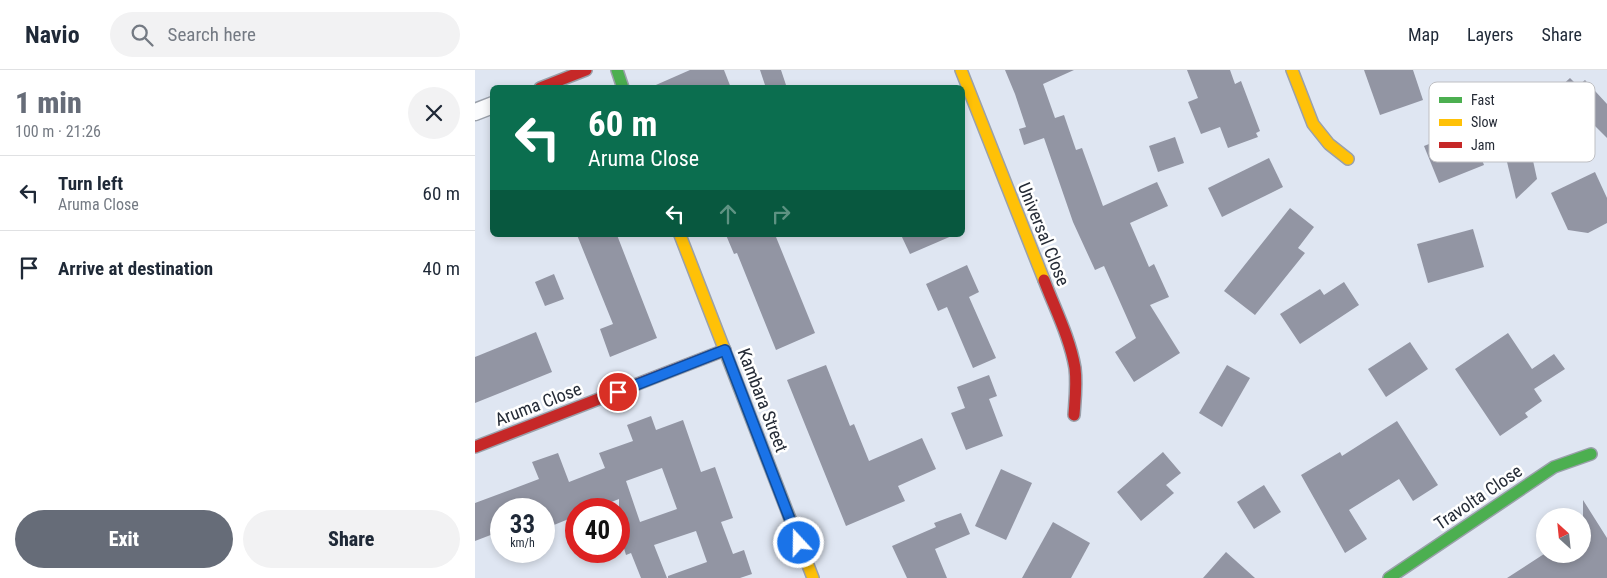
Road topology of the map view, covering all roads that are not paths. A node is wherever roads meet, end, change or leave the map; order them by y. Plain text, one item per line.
1 (586, 70) edge
2 (617, 70) edge
3 (961, 70) edge
4 (1292, 70) edge
5 (548, 85) edge
6 (622, 85) edge
7 (490, 106) edge
8 (475, 112) edge
9 (1348, 159) dead end
10 (681, 237) edge
11 (725, 350) junction
12 (1074, 414) dead end
13 (475, 447) edge
14 (1591, 454) dead end
15 (813, 578) edge
16 (1389, 578) edge

1 - 5 street
2 - 6 street
3 - 12 street, Universal Close
4 - 9 street
7 - 8 street
10 - 11 street, Kambara Street
11 - 13 street, Aruma Close
11 - 15 street, Kambara Street
14 - 16 street, Travolta Close

